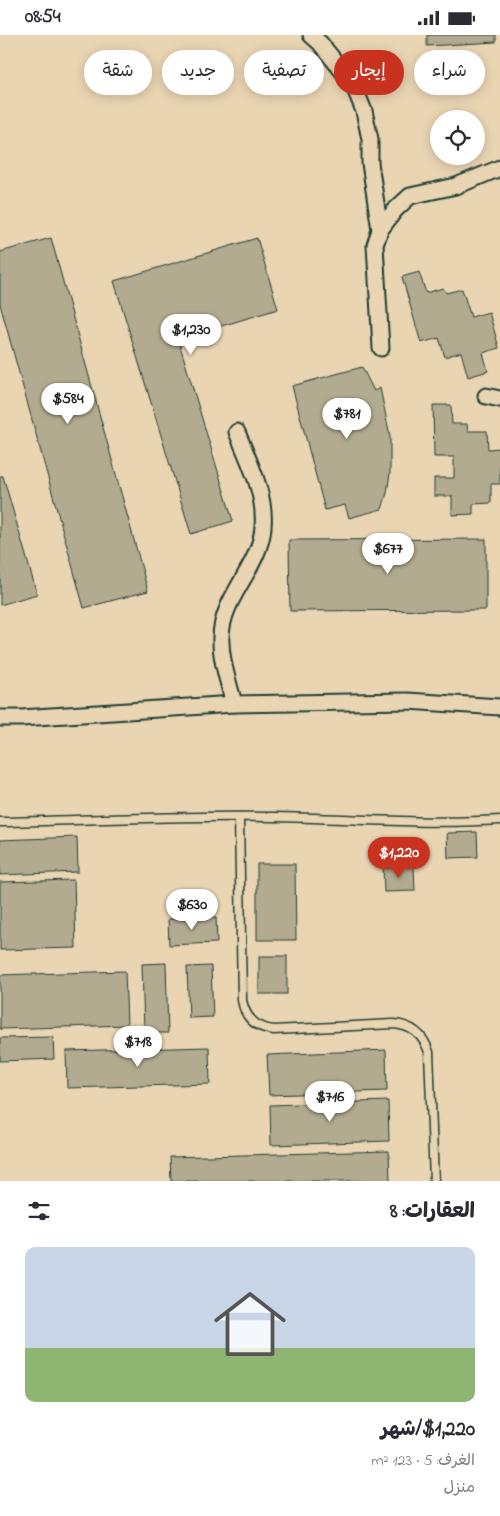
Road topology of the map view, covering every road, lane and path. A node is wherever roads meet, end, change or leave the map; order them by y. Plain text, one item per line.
1 (311, 35) edge
2 (500, 168) edge
3 (380, 230) junction
4 (381, 348) dead end
5 (237, 432) dead end
6 (234, 704) junction
7 (500, 707) edge
8 (0, 718) edge
9 (239, 817) junction
10 (500, 820) edge
11 (0, 822) edge
12 (434, 1181) edge

1 - 3 street
2 - 3 street
3 - 4 street
5 - 6 street
6 - 7 street
6 - 8 street
9 - 10 lane
9 - 11 lane
9 - 12 lane

